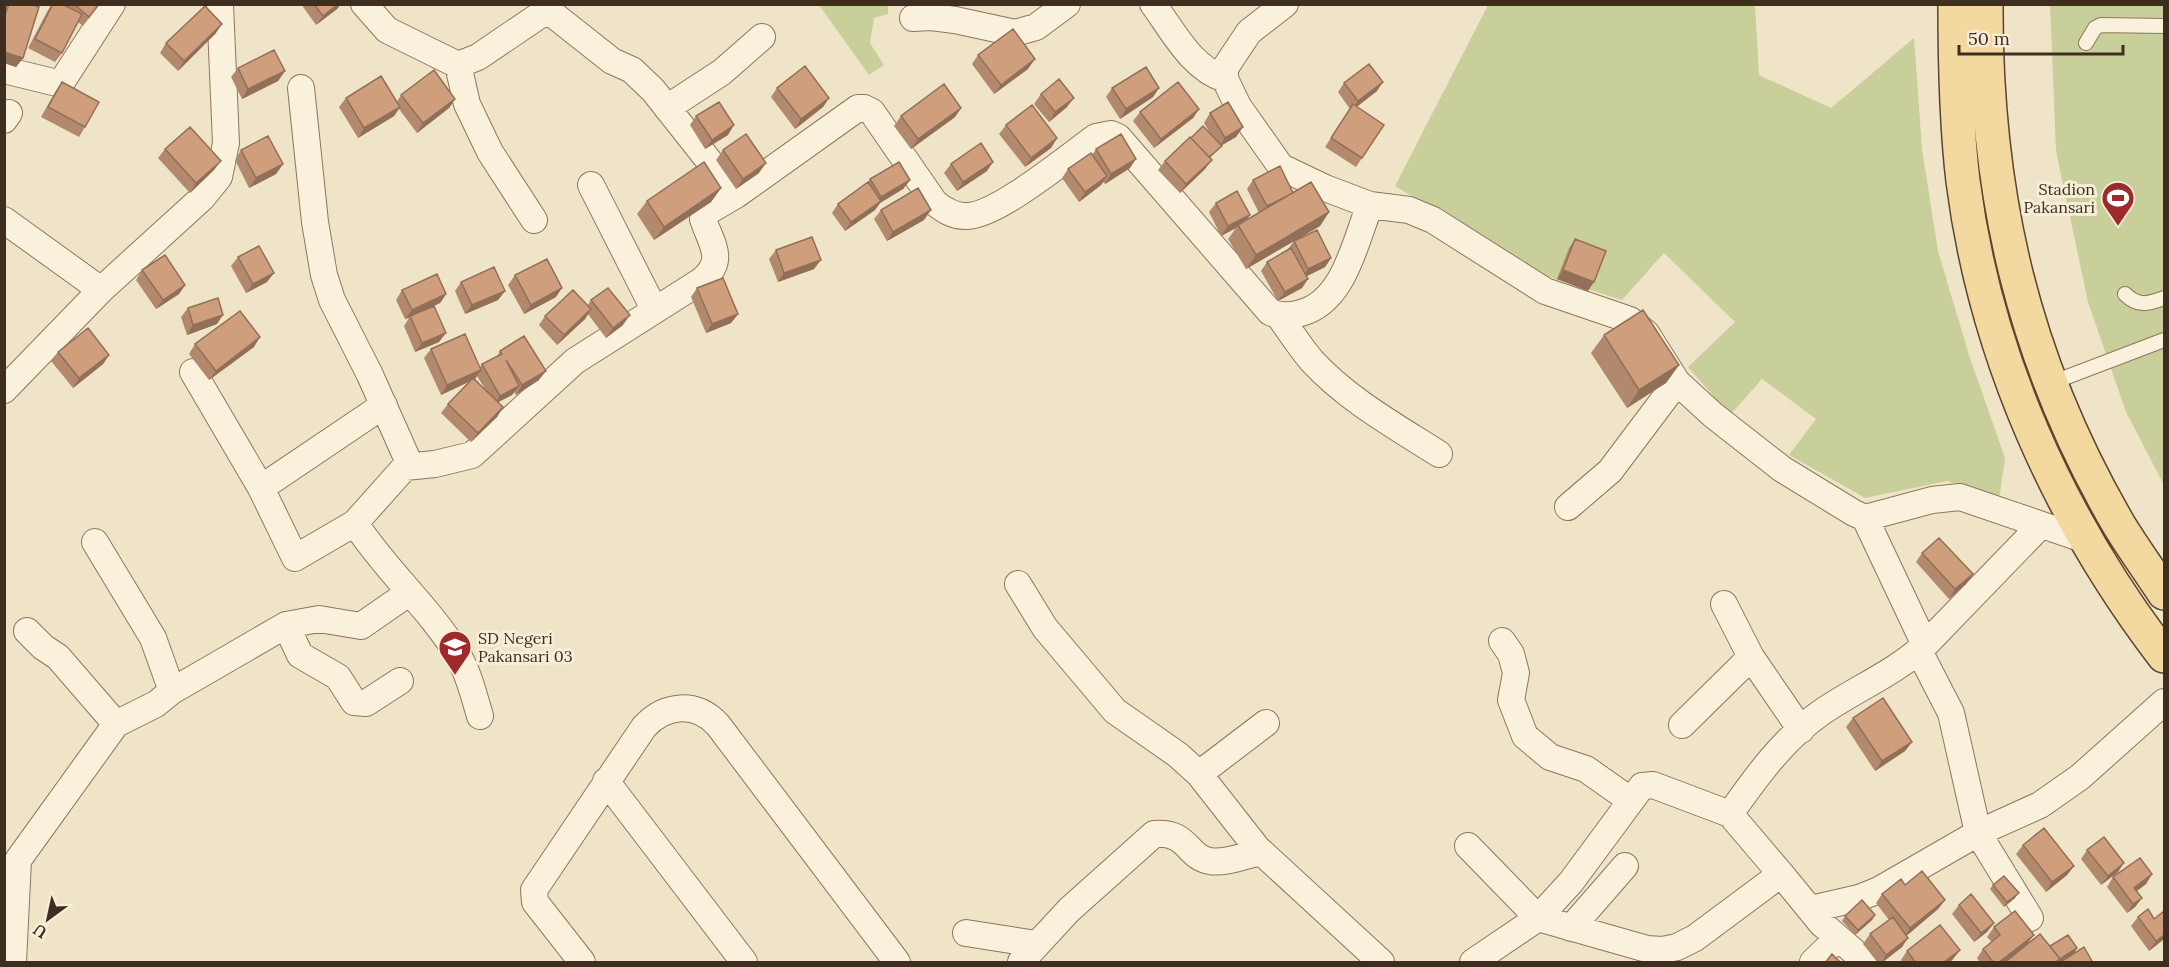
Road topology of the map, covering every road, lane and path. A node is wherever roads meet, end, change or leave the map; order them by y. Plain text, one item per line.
1 (112, 4) edge
2 (220, 4) edge
3 (364, 4) edge
4 (1067, 4) edge
5 (1153, 4) edge
6 (1285, 4) edge
7 (1955, 4) edge
8 (1986, 4) edge
9 (913, 18) dead end
10 (2164, 26) edge
11 (762, 37) dead end
12 (2086, 43) dead end
13 (458, 65) junction
14 (4, 70) edge
15 (1225, 79) junction
16 (301, 88) dead end
17 (667, 108) junction
18 (591, 185) dead end
19 (736, 195) junction
20 (1375, 205) junction
21 (534, 220) dead end
22 (5, 222) edge
23 (101, 291) junction
24 (2125, 294) dead end
25 (2164, 298) edge
26 (654, 309) junction
27 (1279, 316) junction
28 (2164, 340) edge
29 (193, 372) dead end
30 (1677, 382) junction
31 (6, 384) edge
32 (2050, 384) junction
33 (384, 405) junction
34 (2076, 444) junction
35 (1439, 454) dead end
36 (2042, 456) junction
37 (410, 465) junction
38 (261, 488) junction
39 (1568, 507) dead end
40 (1865, 518) junction
41 (355, 523) junction
42 (2040, 526) junction
43 (2086, 540) junction
44 (95, 542) dead end
45 (1018, 584) dead end
46 (410, 592) junction
47 (2164, 593) edge
48 (1724, 604) dead end
49 (286, 625) junction
50 (27, 632) dead end
51 (1502, 641) dead end
52 (1922, 648) junction
53 (2164, 656) edge
54 (1751, 657) junction
55 (400, 681) dead end
56 (172, 691) junction
57 (2164, 702) edge
58 (480, 716) dead end
59 (1266, 723) dead end
60 (116, 724) junction
61 (1682, 725) dead end
62 (1801, 730) junction
63 (1198, 774) junction
64 (606, 781) junction
65 (1630, 800) junction
66 (1730, 814) junction
67 (1978, 833) junction
68 (1468, 846) dead end
69 (1261, 852) junction
70 (1625, 866) dead end
71 (1781, 874) junction
72 (1811, 909) junction
73 (1538, 918) junction
74 (2030, 918) dead end
75 (1571, 928) junction
76 (966, 933) dead end
77 (1837, 939) junction
78 (1028, 953) edge
79 (13, 963) edge
80 (582, 963) edge
81 (744, 963) edge
82 (897, 963) edge
83 (1381, 963) edge
84 (1473, 963) edge
85 (1813, 963) edge
86 (1866, 963) edge

1 - 14 street
2 - 23 street
3 - 13 street
4 - 9 street
5 - 15 street
6 - 15 street
7 - 36 main road
8 - 32 main road
10 - 12 lane
11 - 17 street
13 - 17 street
13 - 21 street
15 - 20 street
16 - 33 street
17 - 19 street
18 - 26 street
19 - 26 street
19 - 27 street
20 - 27 street
20 - 30 street
22 - 23 street
23 - 31 street
24 - 25 lane
26 - 37 street
27 - 35 street
28 - 32 lane
29 - 38 street
30 - 39 street
30 - 40 street
32 - 34 main road
33 - 37 street
33 - 38 street
34 - 36 main road
34 - 47 main road
36 - 43 main road
37 - 41 street
38 - 41 street
40 - 42 street
40 - 52 street
41 - 46 street
42 - 43 street
42 - 52 street
43 - 53 main road
44 - 56 street
45 - 63 street
46 - 49 street
46 - 58 street
48 - 54 street
49 - 55 street
49 - 56 street
50 - 60 street
51 - 65 street
52 - 62 street
52 - 67 street
54 - 61 street
54 - 62 street
56 - 60 street
57 - 67 street
59 - 63 street
60 - 79 street
62 - 66 street
63 - 69 street
64 - 80 street
64 - 81 street
64 - 82 street
65 - 66 street
65 - 73 street
66 - 71 street
67 - 72 street
67 - 74 street
68 - 73 street
69 - 78 street
69 - 83 street
70 - 75 street
71 - 72 street
71 - 75 street
72 - 77 street
73 - 75 street
73 - 84 street
76 - 78 street
77 - 85 street
77 - 86 street

